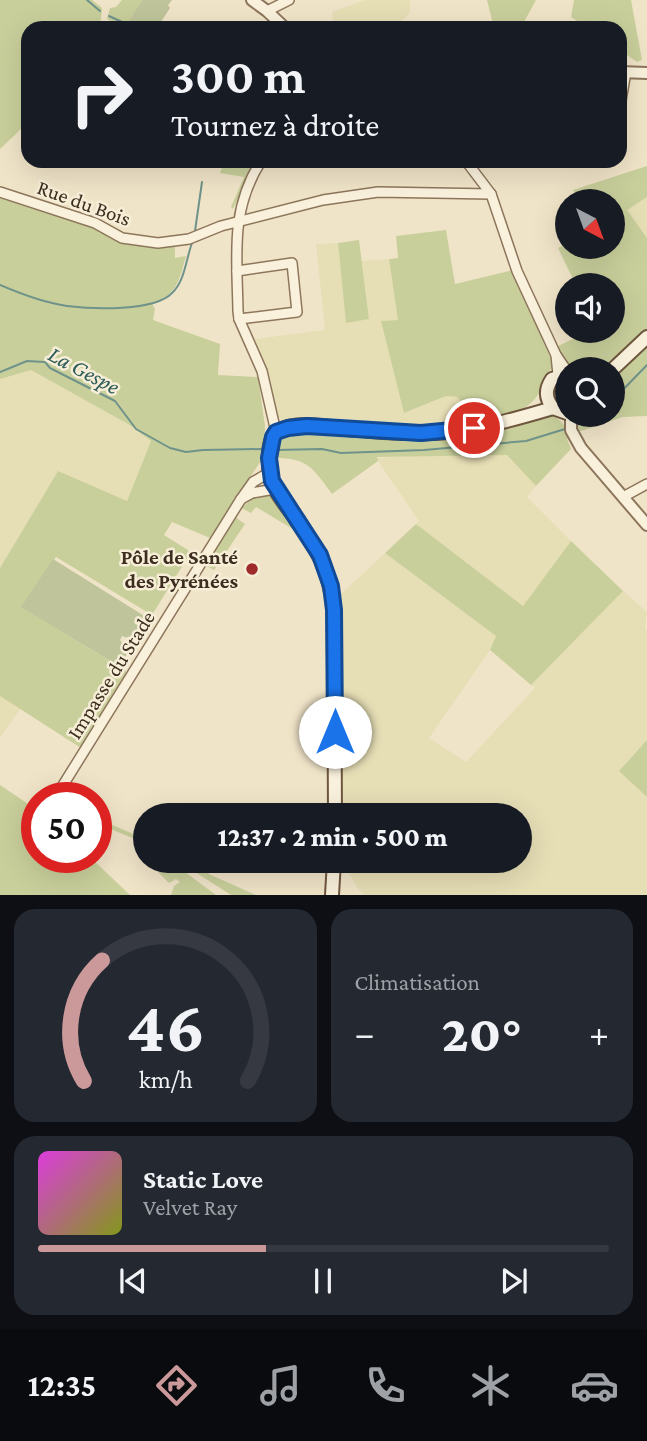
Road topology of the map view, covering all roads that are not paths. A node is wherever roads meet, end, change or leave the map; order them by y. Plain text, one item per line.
1 (252, 0) edge
2 (289, 0) edge
3 (267, 10) junction
4 (278, 21) edge
5 (627, 72) edge
6 (647, 73) edge
7 (257, 168) edge
8 (471, 168) edge
9 (0, 192) edge
10 (491, 194) junction
11 (237, 222) junction
12 (237, 271) junction
13 (239, 319) junction
14 (643, 341) edge
15 (557, 357) edge
16 (621, 357) edge
17 (625, 358) edge
18 (555, 379) edge
19 (546, 396) junction
20 (553, 408) joint
21 (503, 422) junction
22 (572, 427) edge
23 (274, 437) junction
24 (270, 472) junction
25 (647, 484) edge
26 (275, 489) junction
27 (623, 497) junction
28 (241, 499) junction
29 (647, 525) edge
30 (65, 782) edge
31 (335, 803) edge
32 (333, 873) edge
33 (332, 895) edge

1 - 3 street
2 - 3 street
3 - 4 street
5 - 6 street
7 - 11 street
8 - 10 street
9 - 11 street, Rue du Bois
10 - 11 street, Rue du Bois
10 - 15 street
11 - 12 street
12 - 13 street
12 - 13 street
13 - 23 street
14 - 16 main road
14 - 17 main road
18 - 19 main road
19 - 20 main road
19 - 21 main road
20 - 21 main road
21 - 23 main road
22 - 27 street
23 - 24 main road
24 - 26 main road
24 - 28 street, Impasse du Stade
25 - 27 street
26 - 28 street
26 - 31 main road
27 - 29 street
28 - 30 street, Impasse du Stade
32 - 33 main road

